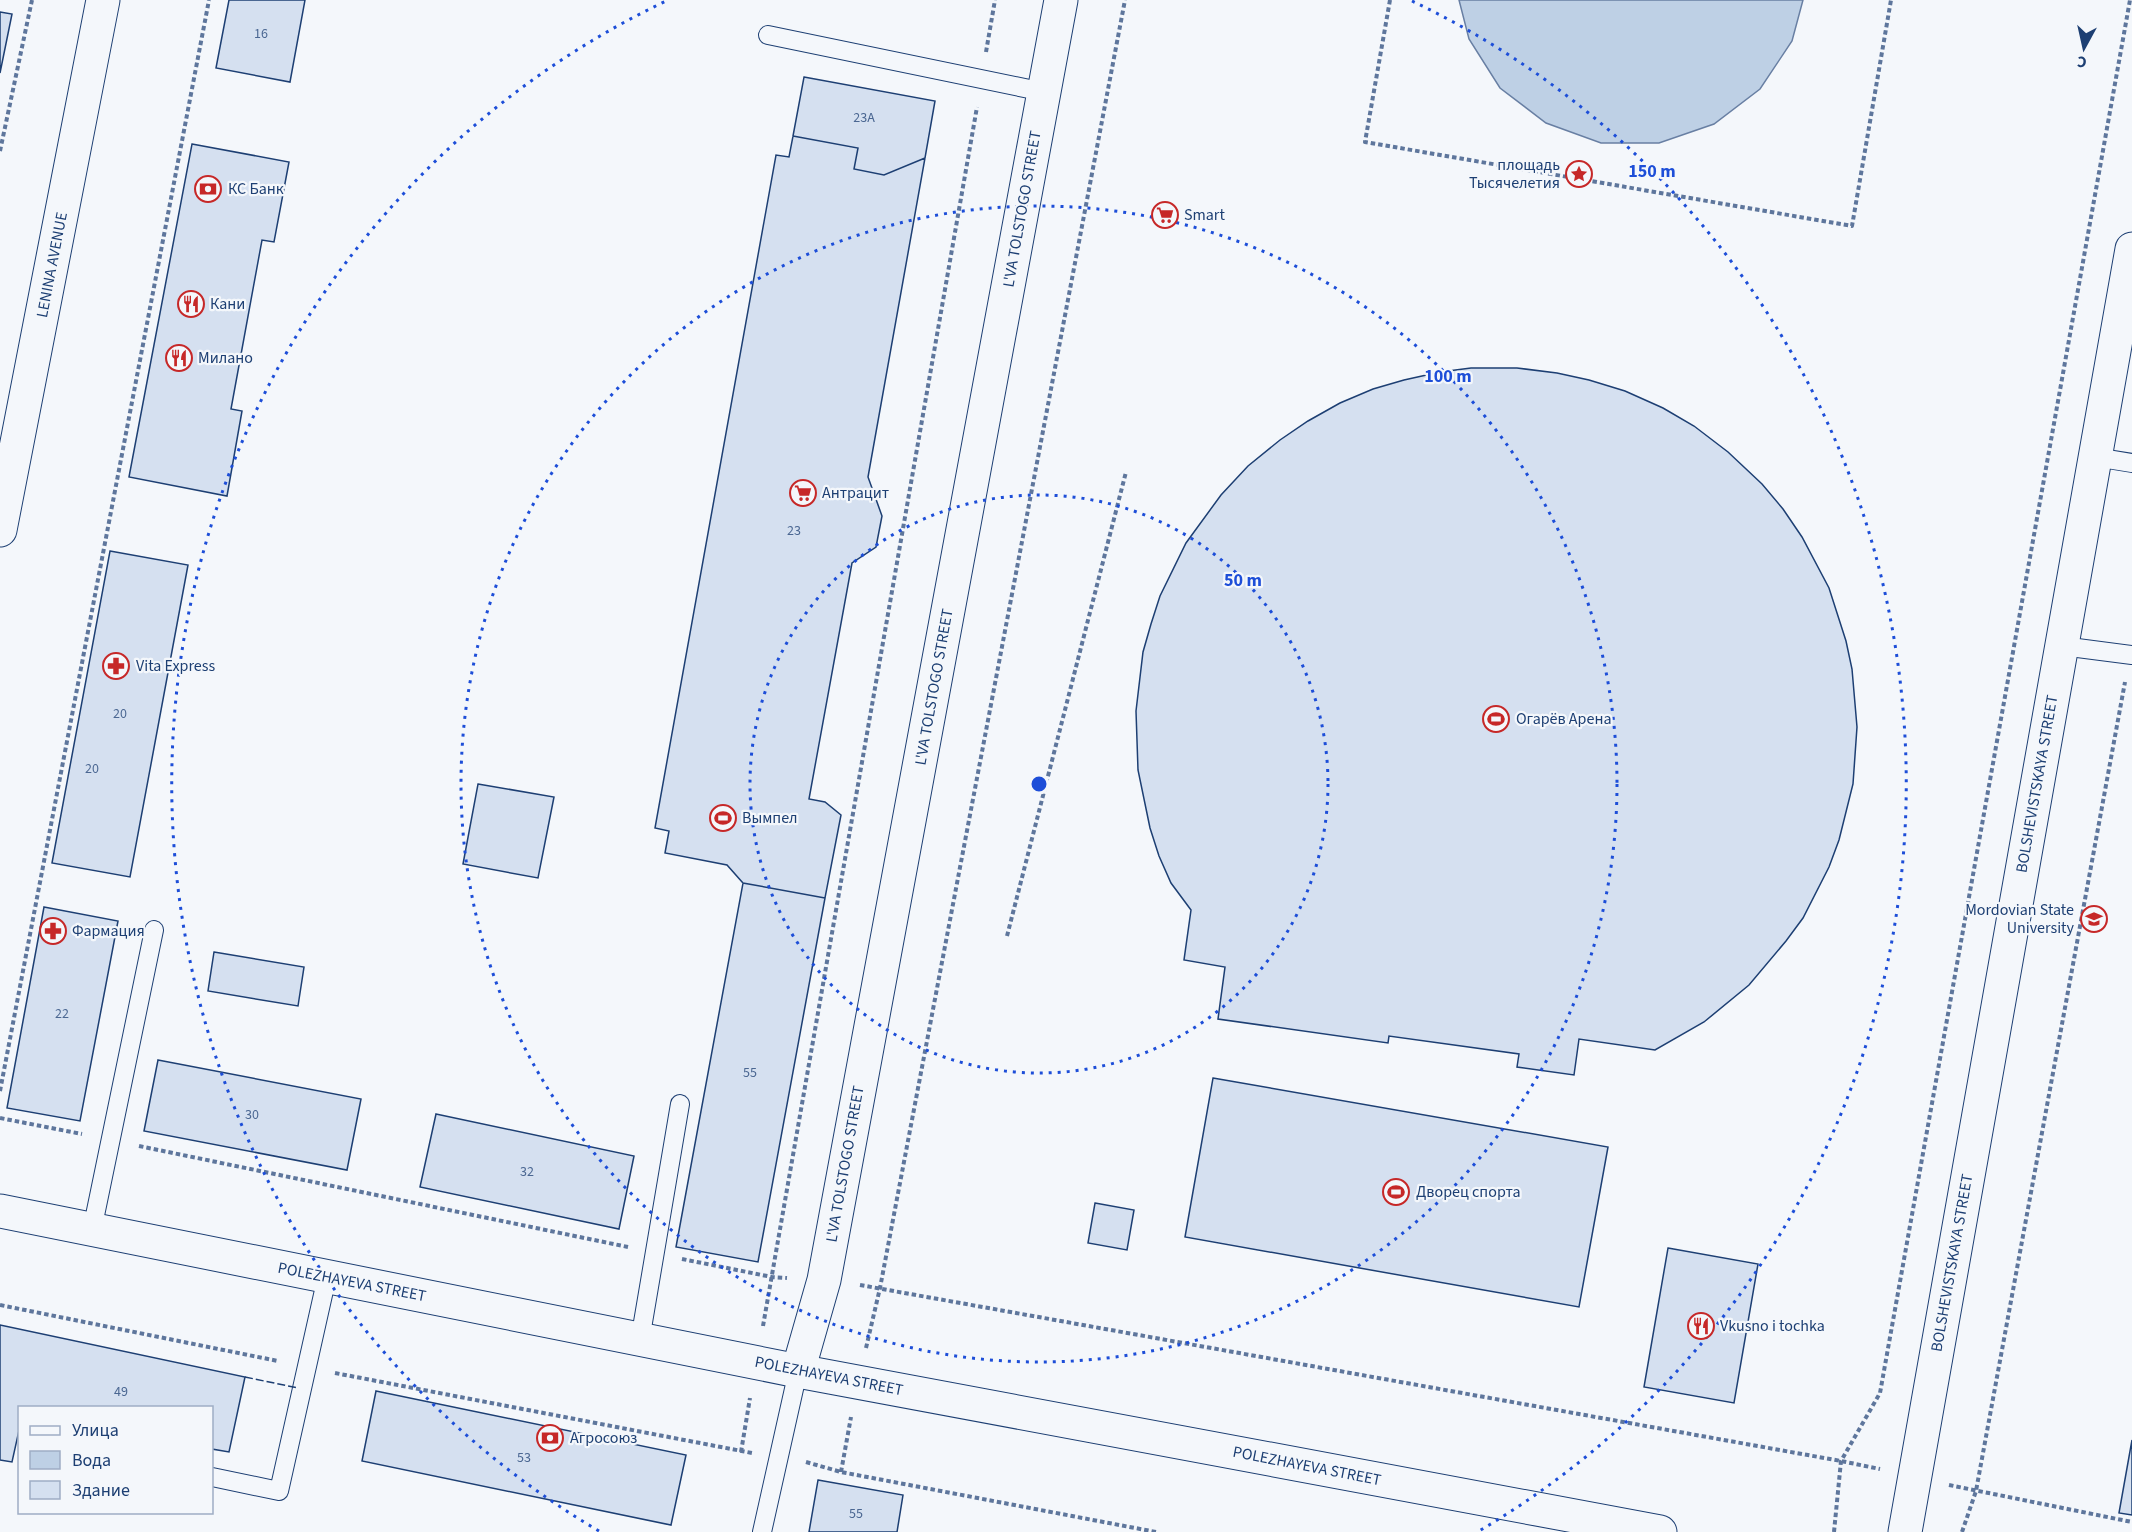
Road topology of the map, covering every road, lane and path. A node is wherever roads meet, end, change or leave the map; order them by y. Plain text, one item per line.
1 (32, 0) edge
2 (103, 0) edge
3 (209, 0) edge
4 (995, 0) edge
5 (1061, 0) edge
6 (1125, 0) edge
7 (1390, 0) edge
8 (1891, 0) edge
9 (2130, 0) edge
10 (768, 35) dead end
11 (981, 79) junction
12 (1044, 92) junction
13 (0, 151) edge
14 (2132, 249) edge
15 (2095, 457) junction
16 (2132, 462) edge
17 (1126, 472) dead end
18 (0, 530) edge
19 (2062, 646) junction
20 (2131, 655) edge
21 (154, 930) dead end
22 (1007, 936) dead end
23 (0, 1091) edge
24 (680, 1104) dead end
25 (0, 1118) edge
26 (110, 1140) junction
27 (0, 1211) edge
28 (92, 1230) junction
29 (654, 1253) junction
30 (327, 1277) junction
31 (772, 1277) junction
32 (824, 1280) junction
33 (880, 1288) junction
34 (0, 1305) edge
35 (640, 1340) junction
36 (756, 1363) junction
37 (307, 1367) junction
38 (798, 1371) junction
39 (857, 1382) junction
40 (741, 1452) junction
41 (779, 1455) junction
42 (1841, 1461) junction
43 (1879, 1469) dead end
44 (841, 1472) junction
45 (213, 1478) edge
46 (1939, 1483) dead end
47 (1977, 1491) junction
48 (2132, 1522) edge
49 (762, 1532) edge
50 (1156, 1532) edge
51 (1660, 1532) edge
52 (1834, 1532) edge
53 (1905, 1532) edge
54 (1962, 1532) edge

1 - 13 path
2 - 18 street, LENINA AVENUE
3 - 23 path
4 - 11 path
5 - 12 street, L'VA TOLSTOGO STREET
6 - 33 path
7 - 8 path
9 - 42 path
10 - 11 lane
11 - 12 lane
11 - 31 path
12 - 32 street, L'VA TOLSTOGO STREET
14 - 15 street, BOLSHEVISTSKAYA STREET
15 - 16 lane
15 - 19 street, BOLSHEVISTSKAYA STREET
17 - 22 path
19 - 20 lane
19 - 53 street, BOLSHEVISTSKAYA STREET
20 - 47 path
21 - 26 lane
24 - 29 lane
25 - 26 path
26 - 28 lane
26 - 29 path
27 - 28 street, POLEZHAYEVA STREET
28 - 30 street, POLEZHAYEVA STREET
29 - 31 path
29 - 35 lane
30 - 35 street, POLEZHAYEVA STREET
30 - 37 lane
31 - 32 path
31 - 36 path
32 - 33 path
32 - 38 street, L'VA TOLSTOGO STREET
33 - 39 path
33 - 42 path
34 - 37 path
35 - 36 street, POLEZHAYEVA STREET
36 - 38 street, POLEZHAYEVA STREET
36 - 40 path
37 - 40 path
37 - 45 lane
38 - 39 street, POLEZHAYEVA STREET
38 - 41 lane
39 - 44 path
39 - 51 street, POLEZHAYEVA STREET
40 - 41 path
41 - 44 path
41 - 49 lane
42 - 43 path
42 - 52 path
44 - 50 path
46 - 47 path
47 - 48 path
47 - 54 path

